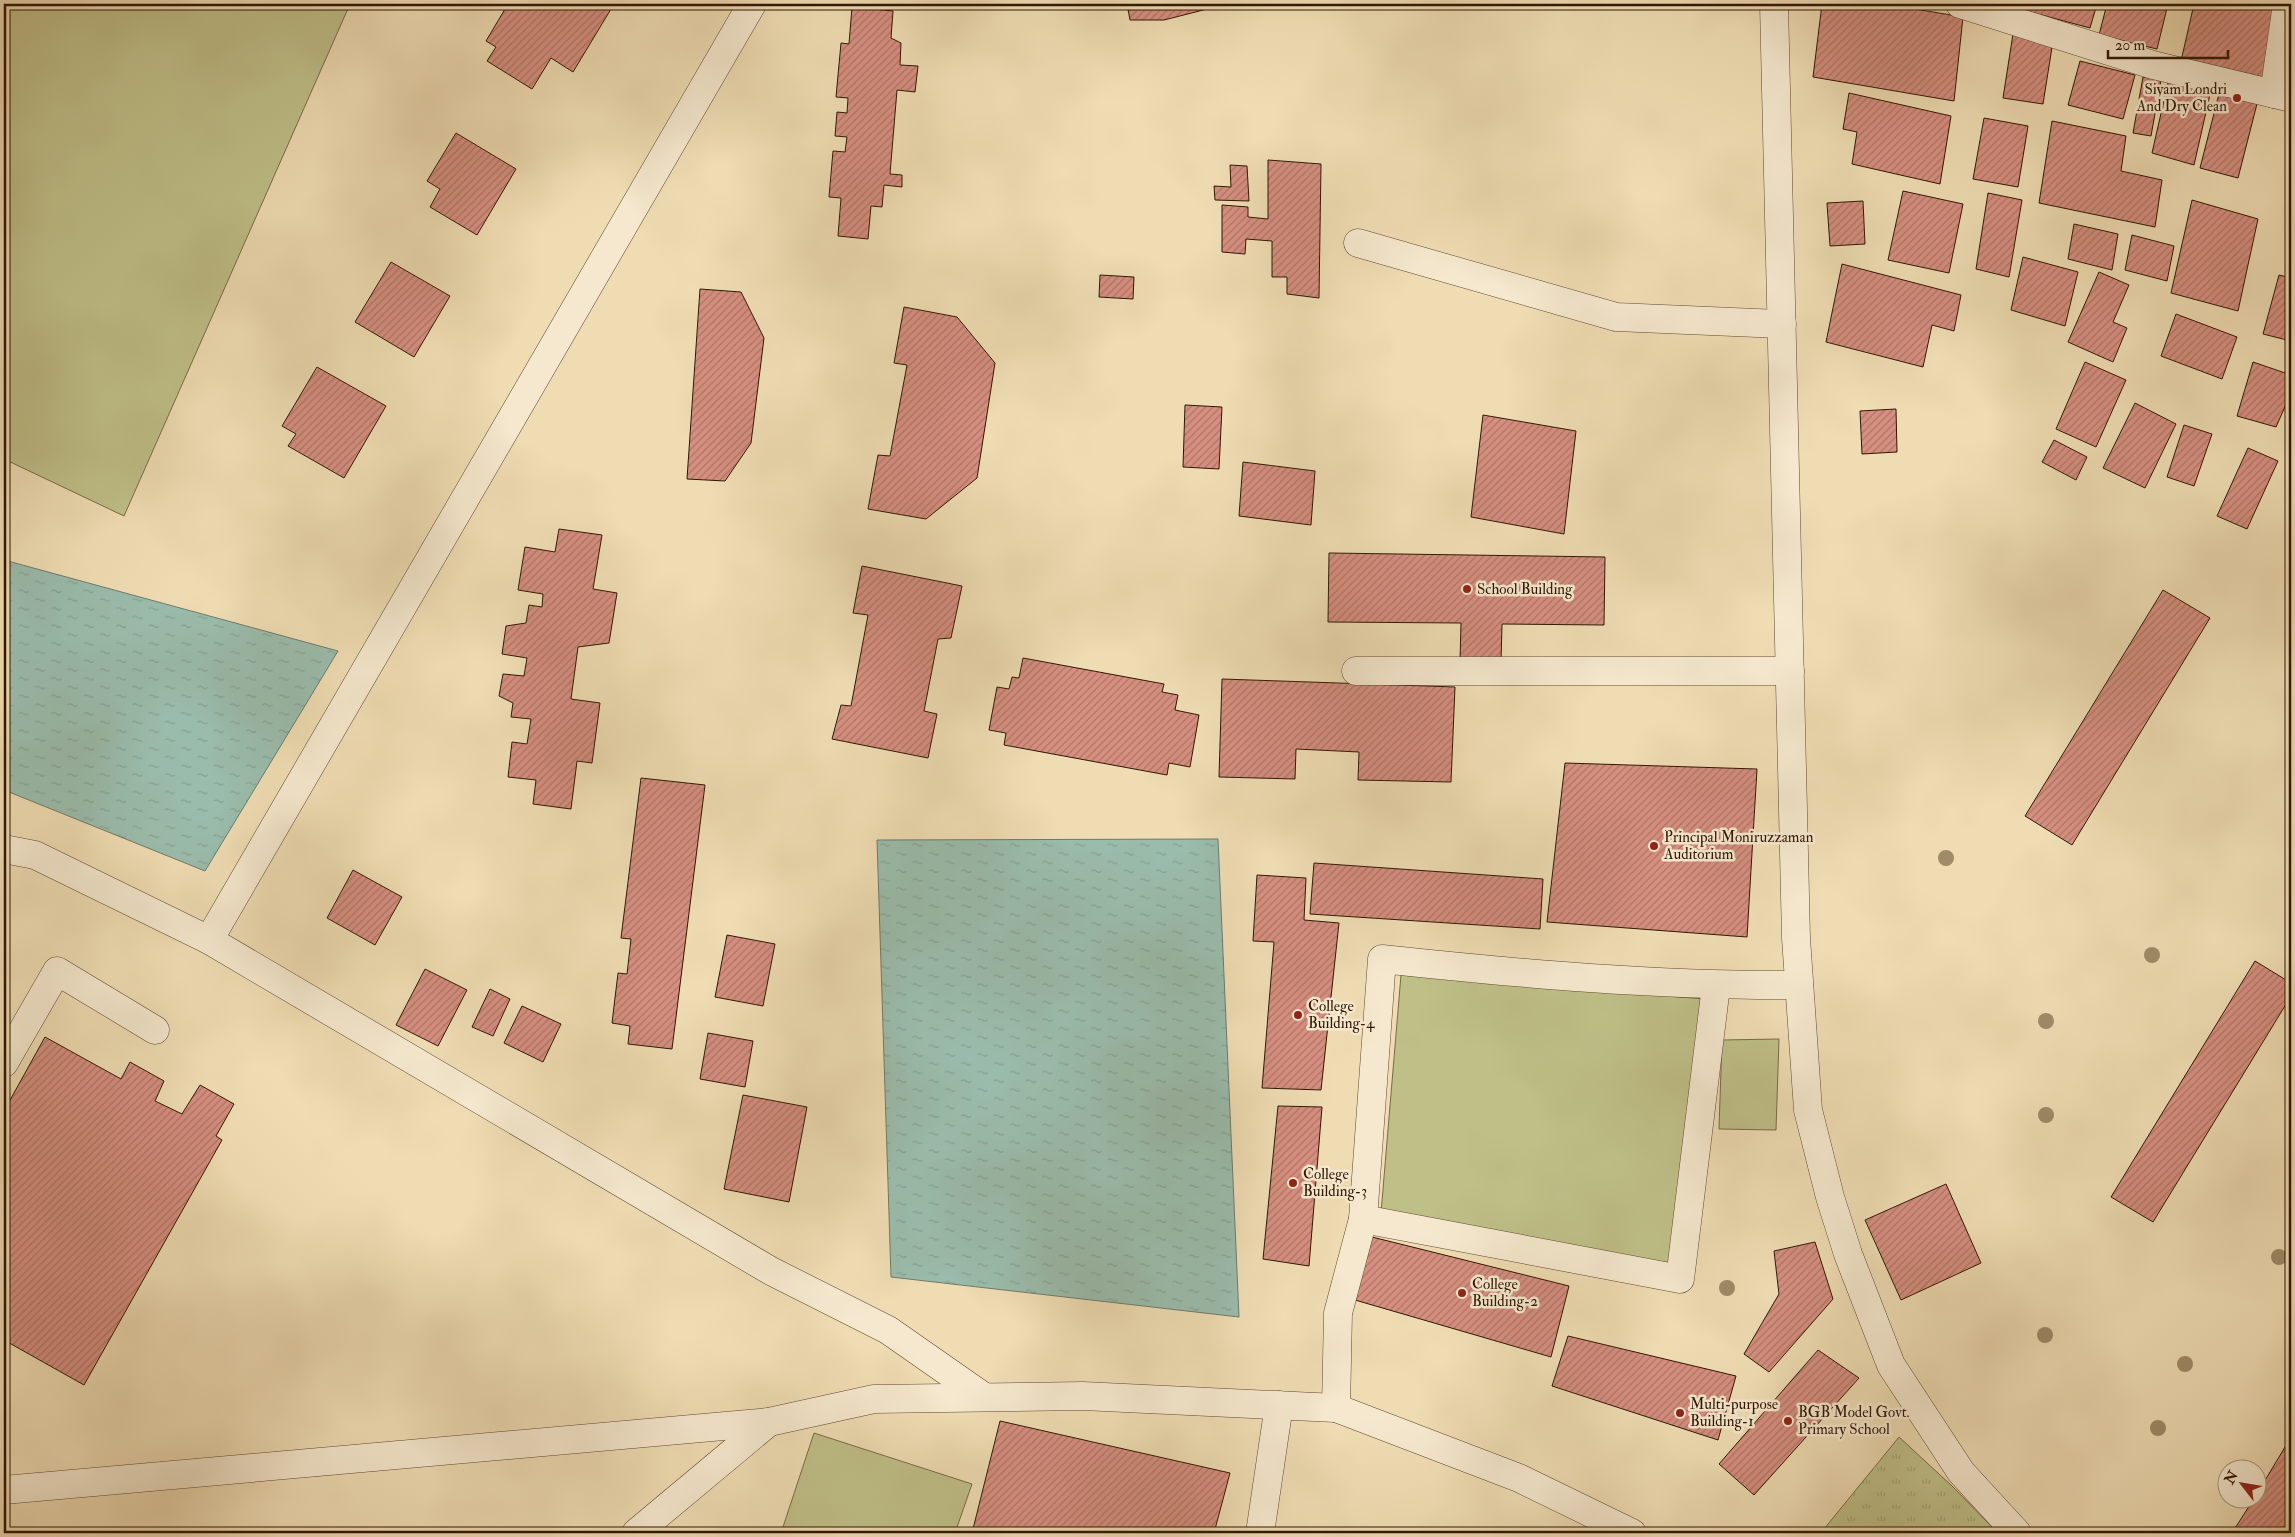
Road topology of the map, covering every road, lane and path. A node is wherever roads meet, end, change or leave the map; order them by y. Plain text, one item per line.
1 (752, 4) edge
2 (1774, 4) edge
3 (1960, 4) edge
4 (2287, 4) edge
5 (2283, 96) edge
6 (1358, 243) dead end
7 (1782, 324) junction
8 (1356, 671) dead end
9 (1790, 671) junction
10 (4, 849) edge
11 (209, 940) junction
12 (1716, 986) junction
13 (1799, 986) junction
14 (156, 1030) dead end
15 (4, 1063) edge
16 (1362, 1219) junction
17 (984, 1398) junction
18 (1278, 1405) junction
19 (1336, 1408) junction
20 (769, 1422) junction
21 (4, 1490) edge
22 (636, 1533) edge
23 (1260, 1533) edge
24 (1632, 1533) edge
25 (2017, 1533) edge

1 - 11 street
2 - 7 street
3 - 5 street
4 - 5 street
6 - 7 street
7 - 9 street
8 - 9 street
9 - 13 street
10 - 11 street
11 - 17 street
12 - 13 street
12 - 16 street
12 - 16 street
13 - 25 street
14 - 15 street
16 - 19 street
17 - 18 street
17 - 20 street
18 - 19 street
18 - 23 street
19 - 24 street
20 - 21 street
20 - 22 street

